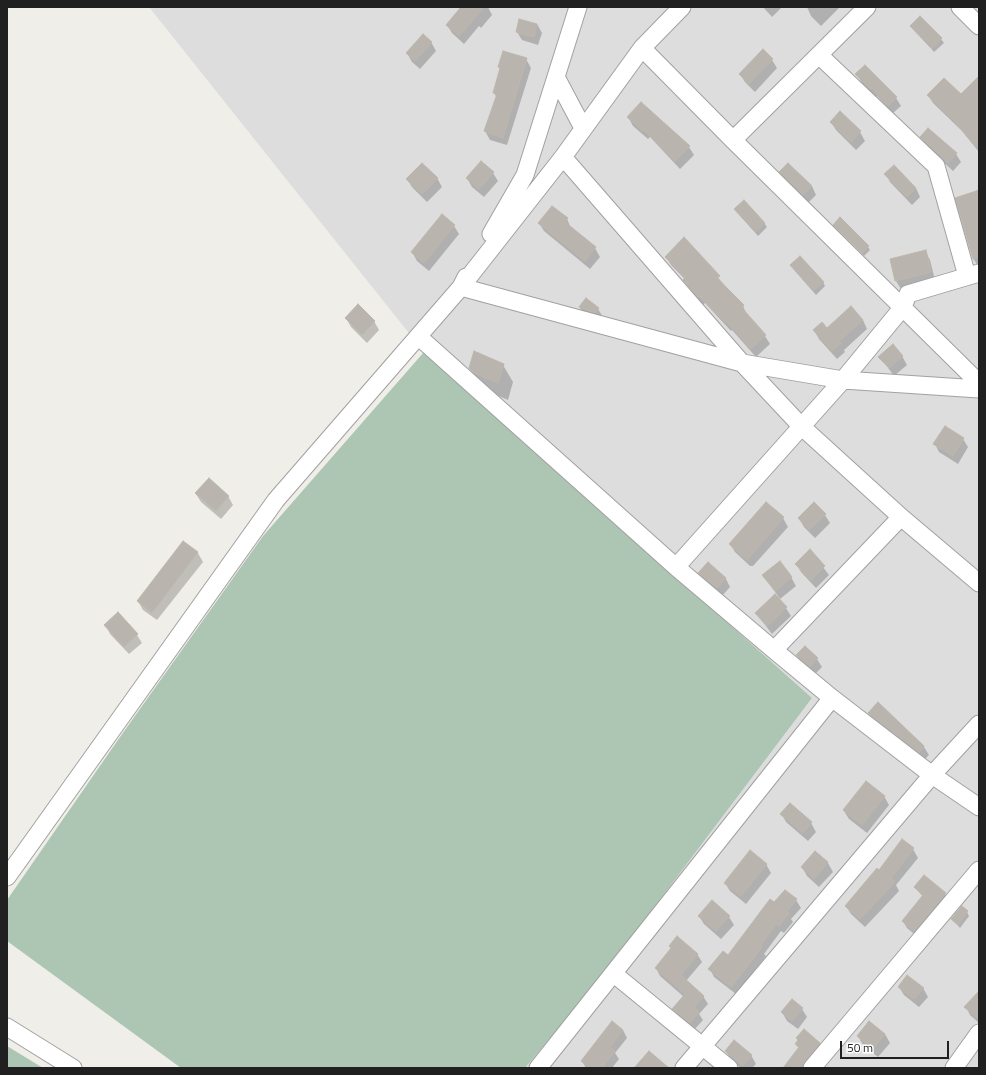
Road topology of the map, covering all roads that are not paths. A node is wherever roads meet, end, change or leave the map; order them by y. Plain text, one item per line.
1 (578, 7) edge
2 (682, 7) edge
3 (867, 7) edge
4 (960, 7) edge
5 (979, 26) edge
6 (642, 48) junction
7 (819, 55) junction
8 (556, 77) junction
9 (583, 128) junction
10 (733, 140) junction
11 (563, 156) junction
12 (973, 275) edge
13 (461, 287) junction
14 (904, 307) junction
15 (419, 337) junction
16 (742, 363) junction
17 (843, 380) junction
18 (979, 383) edge
19 (979, 389) edge
20 (801, 426) junction
21 (901, 517) junction
22 (676, 567) junction
23 (979, 583) edge
24 (774, 650) junction
25 (832, 698) junction
26 (978, 727) edge
27 (932, 775) junction
28 (979, 807) edge
29 (979, 870) edge
30 (7, 877) edge
31 (614, 974) junction
32 (7, 1027) edge
33 (979, 1033) edge
34 (704, 1047) junction
35 (73, 1068) edge
36 (538, 1068) edge
37 (684, 1068) edge
38 (729, 1068) edge
39 (812, 1068) edge
40 (954, 1068) edge

1 - 8 street
2 - 6 street
3 - 7 street
4 - 5 street
6 - 9 street
6 - 10 street
7 - 10 street
7 - 12 street
8 - 9 street
8 - 13 street
9 - 11 street
10 - 14 street
11 - 13 street
11 - 16 street
12 - 14 street
13 - 15 street
13 - 16 street
14 - 17 street
14 - 18 street
15 - 22 street
15 - 30 street
16 - 17 street
16 - 20 street
17 - 19 street
17 - 20 street
20 - 21 street
20 - 22 street
21 - 23 street
21 - 24 street
22 - 24 street
24 - 25 street
25 - 27 street
25 - 31 street
26 - 27 street
27 - 28 street
27 - 34 street
29 - 39 street
31 - 34 street
31 - 36 street
32 - 35 street
33 - 40 street
34 - 37 street
34 - 38 street

